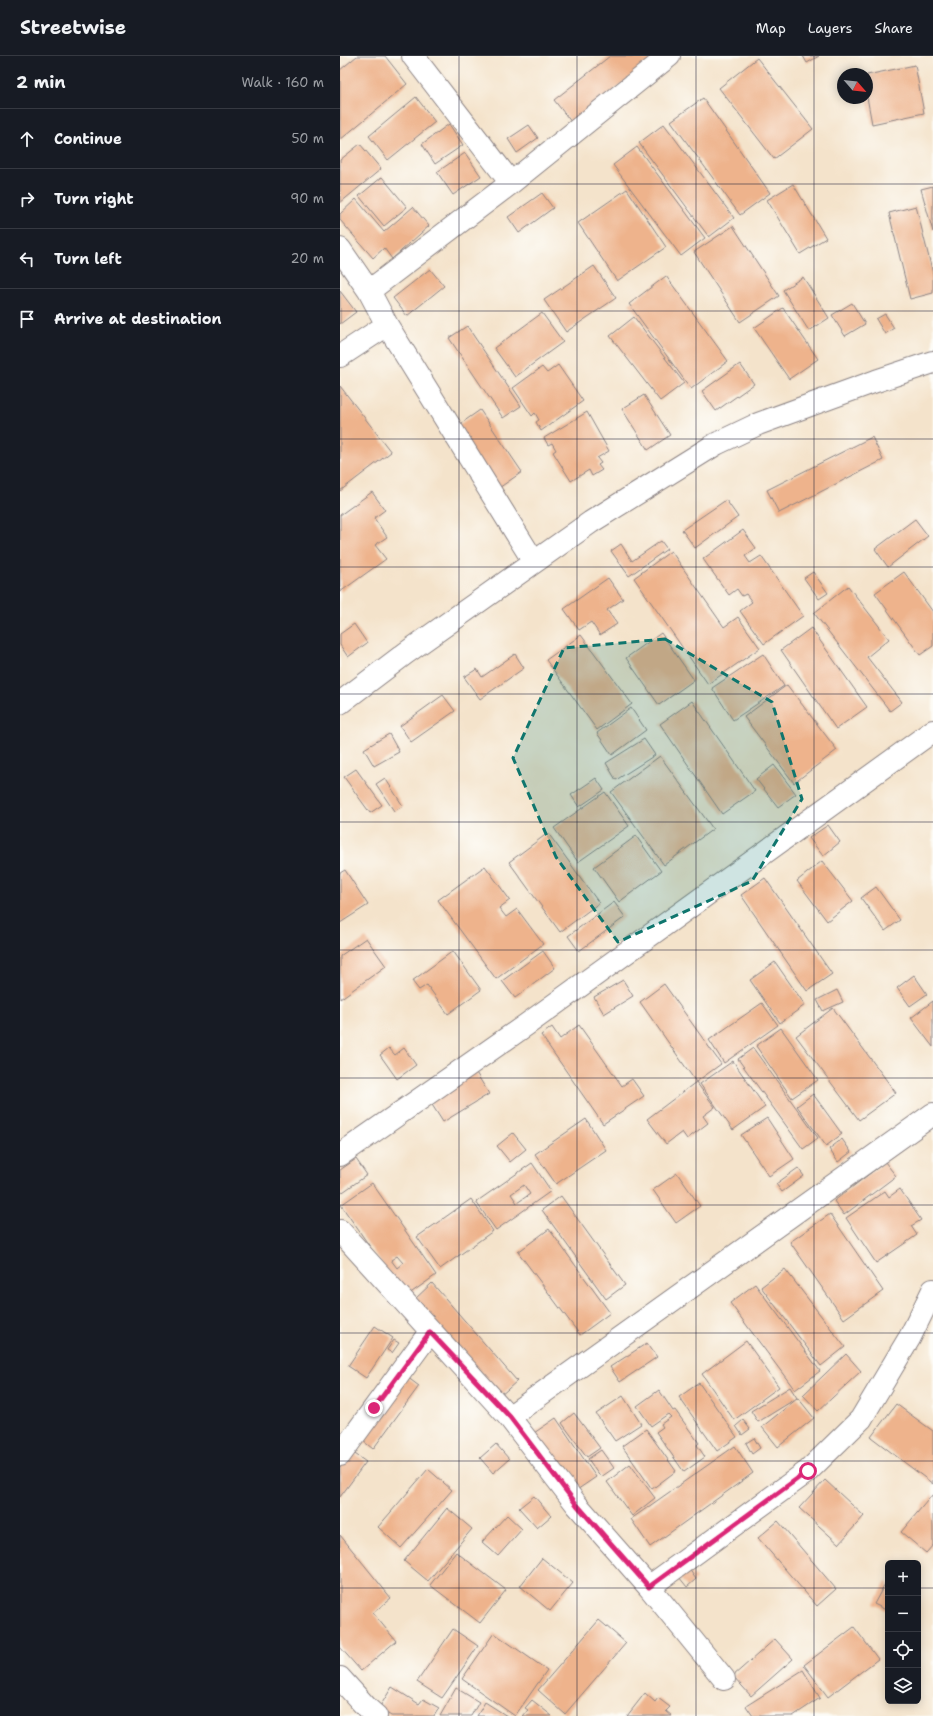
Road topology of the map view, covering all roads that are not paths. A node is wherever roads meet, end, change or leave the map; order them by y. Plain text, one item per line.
1 (412, 56) edge
2 (670, 56) edge
3 (511, 183) junction
4 (340, 249) edge
5 (369, 291) junction
6 (387, 325) junction
7 (340, 356) edge
8 (933, 362) edge
9 (534, 562) junction
10 (340, 703) edge
11 (933, 731) edge
12 (933, 1114) edge
13 (340, 1155) edge
14 (340, 1231) edge
15 (933, 1290) edge
16 (430, 1332) junction
17 (510, 1417) junction
18 (340, 1455) edge
19 (649, 1587) junction
20 (340, 1678) edge
21 (724, 1680) dead end
22 (376, 1716) edge

1 - 3 street
2 - 3 street
3 - 5 street
4 - 5 street
5 - 6 street
6 - 7 street
6 - 9 street
8 - 9 street
9 - 10 street
11 - 13 street
12 - 17 street
14 - 16 street
15 - 19 street
16 - 17 street
16 - 18 street
17 - 19 street
19 - 21 street
20 - 22 street

